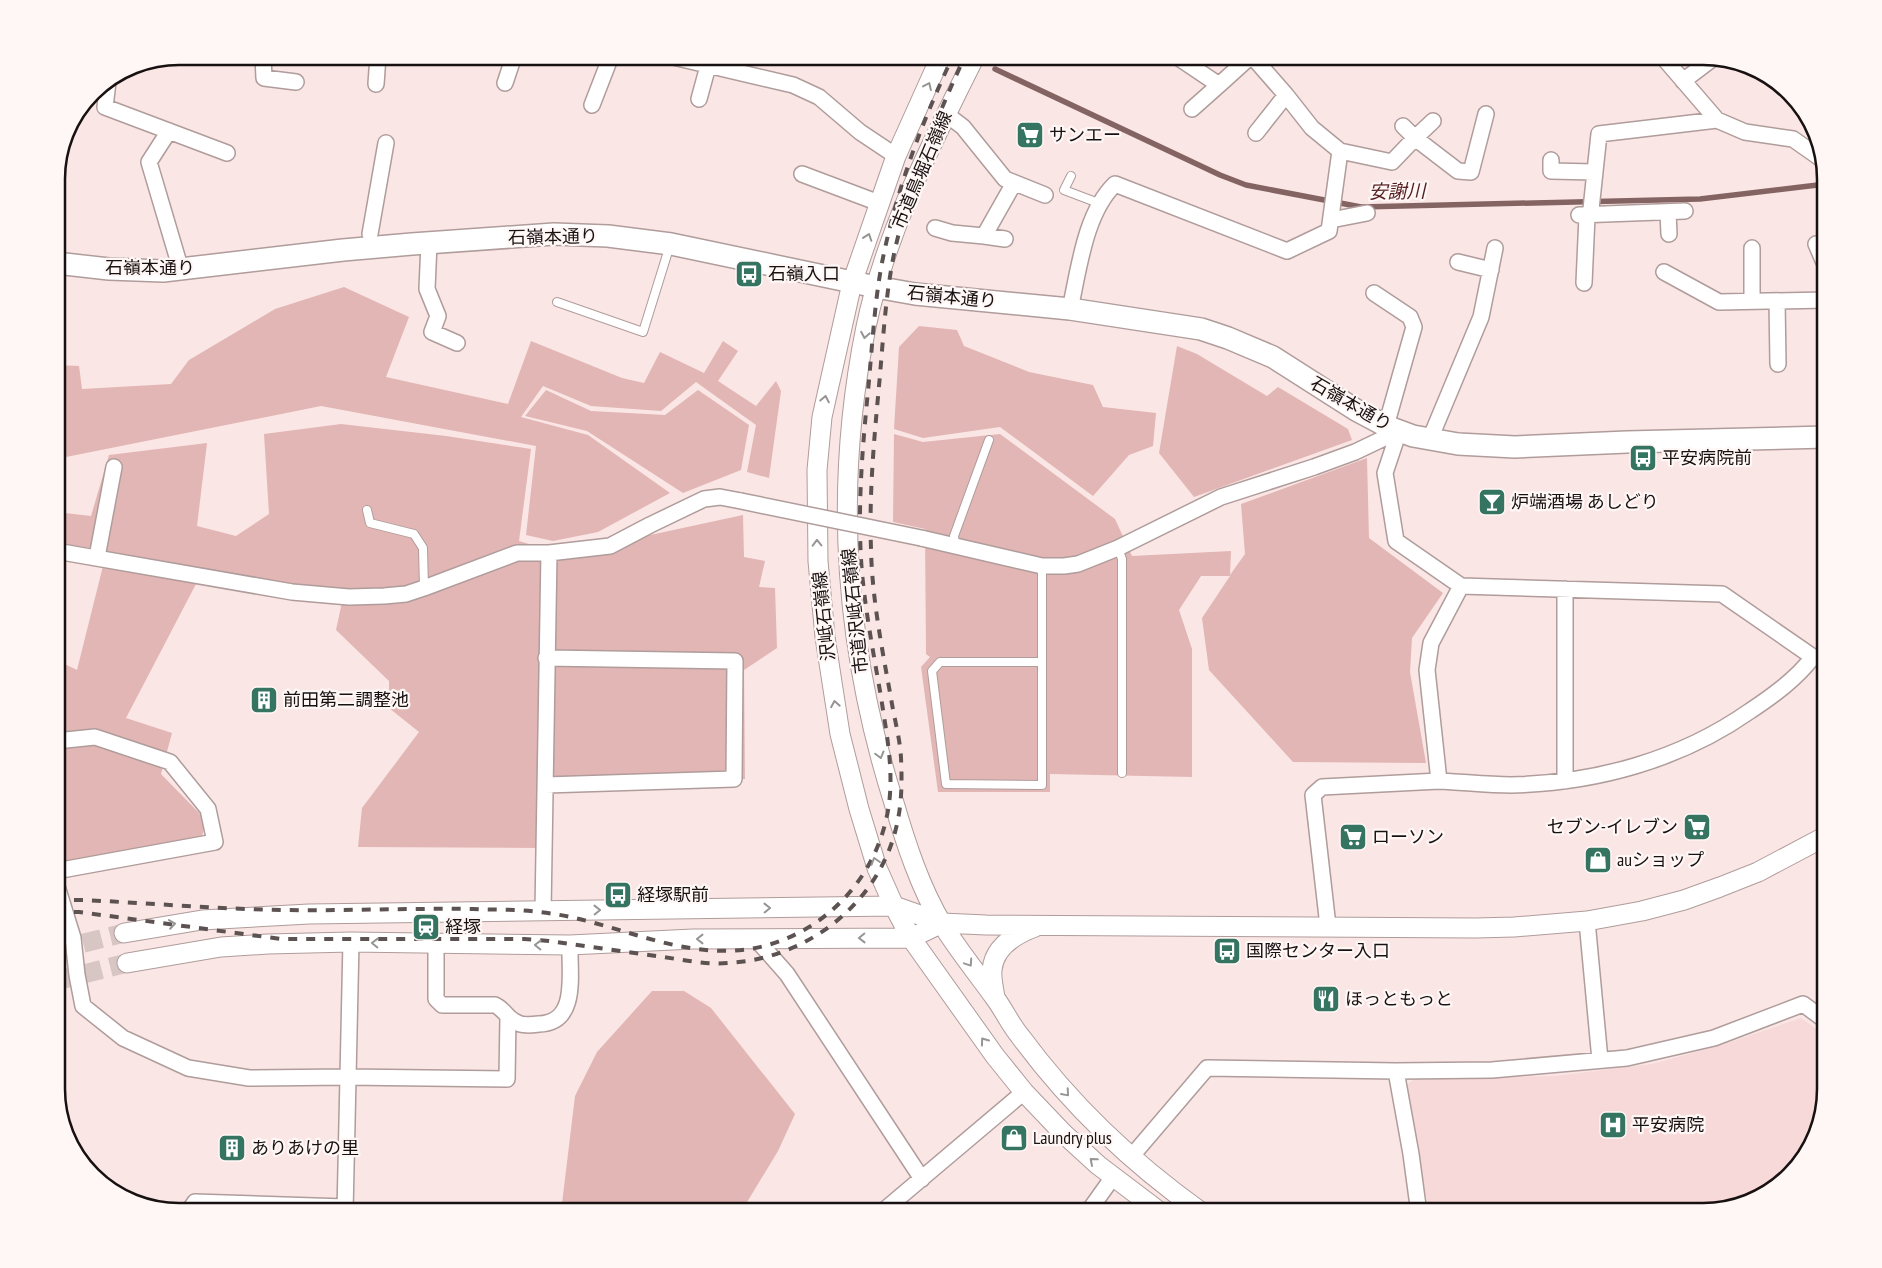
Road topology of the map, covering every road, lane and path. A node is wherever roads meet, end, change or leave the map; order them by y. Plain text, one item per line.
1 (263, 65) edge
2 (377, 65) edge
3 (511, 65) edge
4 (608, 65) edge
5 (704, 65) edge
6 (937, 65) edge
7 (971, 65) edge
8 (1189, 65) edge
9 (1241, 65) edge
10 (1259, 65) edge
11 (1670, 65) edge
12 (1704, 65) edge
13 (708, 66) junction
14 (1683, 80) junction
15 (296, 82) dead end
16 (505, 83) dead end
17 (376, 84) dead end
18 (1219, 85) junction
19 (107, 91) edge
20 (1286, 95) junction
21 (699, 98) dead end
22 (592, 105) dead end
23 (1192, 109) dead end
24 (946, 114) junction
25 (1486, 114) dead end
26 (1716, 120) junction
27 (1433, 122) dead end
28 (1404, 126) dead end
29 (169, 131) junction
30 (1256, 133) dead end
31 (1415, 138) junction
32 (386, 143) dead end
33 (1810, 145) edge
34 (1340, 151) junction
35 (227, 153) dead end
36 (896, 156) junction
37 (1551, 160) dead end
38 (1594, 172) junction
39 (802, 174) dead end
40 (1071, 176) dead end
41 (1014, 183) junction
42 (1045, 195) dead end
43 (879, 203) junction
44 (1101, 204) junction
45 (1685, 211) dead end
46 (1668, 212) junction
47 (1367, 213) dead end
48 (1585, 213) junction
49 (1332, 215) junction
50 (935, 228) dead end
51 (370, 234) dead end
52 (1669, 234) dead end
53 (984, 236) junction
54 (1005, 239) dead end
55 (429, 243) junction
56 (670, 244) junction
57 (1495, 248) dead end
58 (1752, 248) dead end
59 (1458, 262) dead end
60 (65, 264) edge
61 (181, 270) junction
62 (1490, 270) junction
63 (1664, 272) dead end
64 (852, 283) junction
65 (1584, 283) dead end
66 (876, 287) junction
67 (1374, 293) dead end
68 (1817, 300) edge
69 (1752, 301) junction
70 (1777, 301) junction
71 (557, 302) dead end
72 (1070, 309) junction
73 (457, 343) dead end
74 (1778, 364) dead end
75 (1392, 428) junction
76 (1817, 437) edge
77 (1430, 439) junction
78 (989, 440) dead end
79 (114, 466) dead end
80 (367, 510) dead end
81 (955, 546) junction
82 (1118, 548) junction
83 (65, 552) edge
84 (549, 553) junction
85 (97, 557) junction
86 (1042, 566) junction
87 (1462, 586) junction
88 (424, 588) junction
89 (1565, 589) junction
90 (546, 658) junction
91 (1041, 662) junction
92 (65, 739) edge
93 (1122, 773) dead end
94 (1439, 781) junction
95 (1565, 781) junction
96 (546, 786) junction
97 (1817, 842) edge
98 (65, 869) edge
99 (894, 906) junction
100 (65, 910) edge
101 (543, 911) junction
102 (1587, 920) junction
103 (942, 923) junction
104 (1039, 926) junction
105 (1328, 926) junction
106 (124, 933) tunnel mouth
107 (911, 938) junction
108 (756, 939) junction
109 (350, 942) junction
110 (436, 944) junction
111 (570, 945) junction
112 (127, 962) tunnel mouth
113 (995, 998) junction
114 (1817, 1014) edge
115 (508, 1016) junction
116 (1600, 1060) junction
117 (1396, 1071) junction
118 (346, 1076) junction
119 (1024, 1092) junction
120 (1131, 1157) junction
121 (1113, 1177) junction
122 (922, 1179) junction
123 (194, 1203) edge
124 (216, 1203) edge
125 (345, 1203) edge
126 (893, 1203) edge
127 (1094, 1203) edge
128 (1148, 1203) edge
129 (1189, 1203) edge
130 (1418, 1203) edge

1 - 15 street
2 - 17 street
3 - 16 street
4 - 22 street
5 - 13 street
36 -> 6 street, 市道鳥堀石嶺線
7 - 24 street, 市道鳥堀石嶺線
8 - 18 street
9 - 18 street
10 - 20 street
11 - 14 street
12 - 14 street
13 - 21 street
13 - 36 street
14 - 26 street
18 - 23 street
19 - 29 street
20 - 30 street
20 - 34 street
24 - 41 street
24 - 66 street, 市道鳥堀石嶺線
25 - 31 street
26 - 33 street
26 - 38 street
27 - 31 street
28 - 31 street
29 - 35 street
29 - 61 street
31 - 34 street
32 - 51 street
34 - 49 street
36 - 43 street, 市道鳥堀石嶺線
37 - 38 street
38 - 48 street
39 - 43 street
40 - 44 lane
41 - 42 street
41 - 53 street
64 -> 43 street, 市道鳥堀石嶺線
44 - 49 street
44 - 72 street
45 - 46 street
46 - 48 street
46 - 52 street
47 - 49 street
48 - 65 street
50 - 53 street
53 - 54 street
55 - 56 main road, 石嶺本通り
55 - 61 main road, 石嶺本通り
55 - 73 street
56 - 64 main road, 石嶺本通り
56 - 71 lane
57 - 62 street
58 - 69 street
59 - 62 street
60 - 61 main road, 石嶺本通り
62 - 77 street
63 - 69 street
64 - 66 main road, 石嶺本通り
99 -> 64 street, 沢岻石嶺線
66 - 72 main road, 石嶺本通り
66 -> 103 street, 市道沢岻石嶺線
67 - 75 street
68 - 70 street
69 - 70 street
70 - 74 street
72 - 75 main road, 石嶺本通り
75 - 77 main road, 石嶺本通り
75 - 82 street
75 - 87 street
76 - 77 main road, 石嶺本通り
78 - 81 lane
79 - 85 street
80 - 88 lane
81 - 84 street, bridge
81 - 86 street
82 - 86 street
82 - 93 lane
83 - 85 street
84 - 88 street
84 - 90 street
85 - 88 street
86 - 91 lane
87 - 89 street
87 - 94 street
89 - 95 street
89 - 95 street
90 - 96 street
90 - 96 street
91 - 91 lane
92 - 98 street
94 - 95 street
94 - 105 street
96 - 101 street
97 - 102 street
101 -> 99 street
99 - 103 street
99 - 107 street, 沢岻石嶺線
100 - 118 street
106 -> 101 street
102 - 105 street
102 - 116 street
103 - 104 street
103 - 107 street
103 -> 113 street, 市道沢岻石嶺線
104 - 105 street
104 - 113 street
107 -> 108 street
119 -> 107 street, 沢岻石嶺線
108 -> 111 street
108 - 122 street
110 -> 109 street
109 - 112 street
109 - 118 street
111 -> 110 street
110 - 115 street
111 - 115 street
113 -> 120 street, 市道沢岻石嶺線
114 - 116 street
115 - 118 street
116 - 117 street
117 - 120 street
117 - 130 street
118 - 125 street
121 -> 119 street, 沢岻石嶺線
119 - 122 street
120 - 129 street, 市道沢岻石嶺線
121 - 127 street
121 - 128 street, 沢岻石嶺線
122 - 126 street
123 - 124 street

